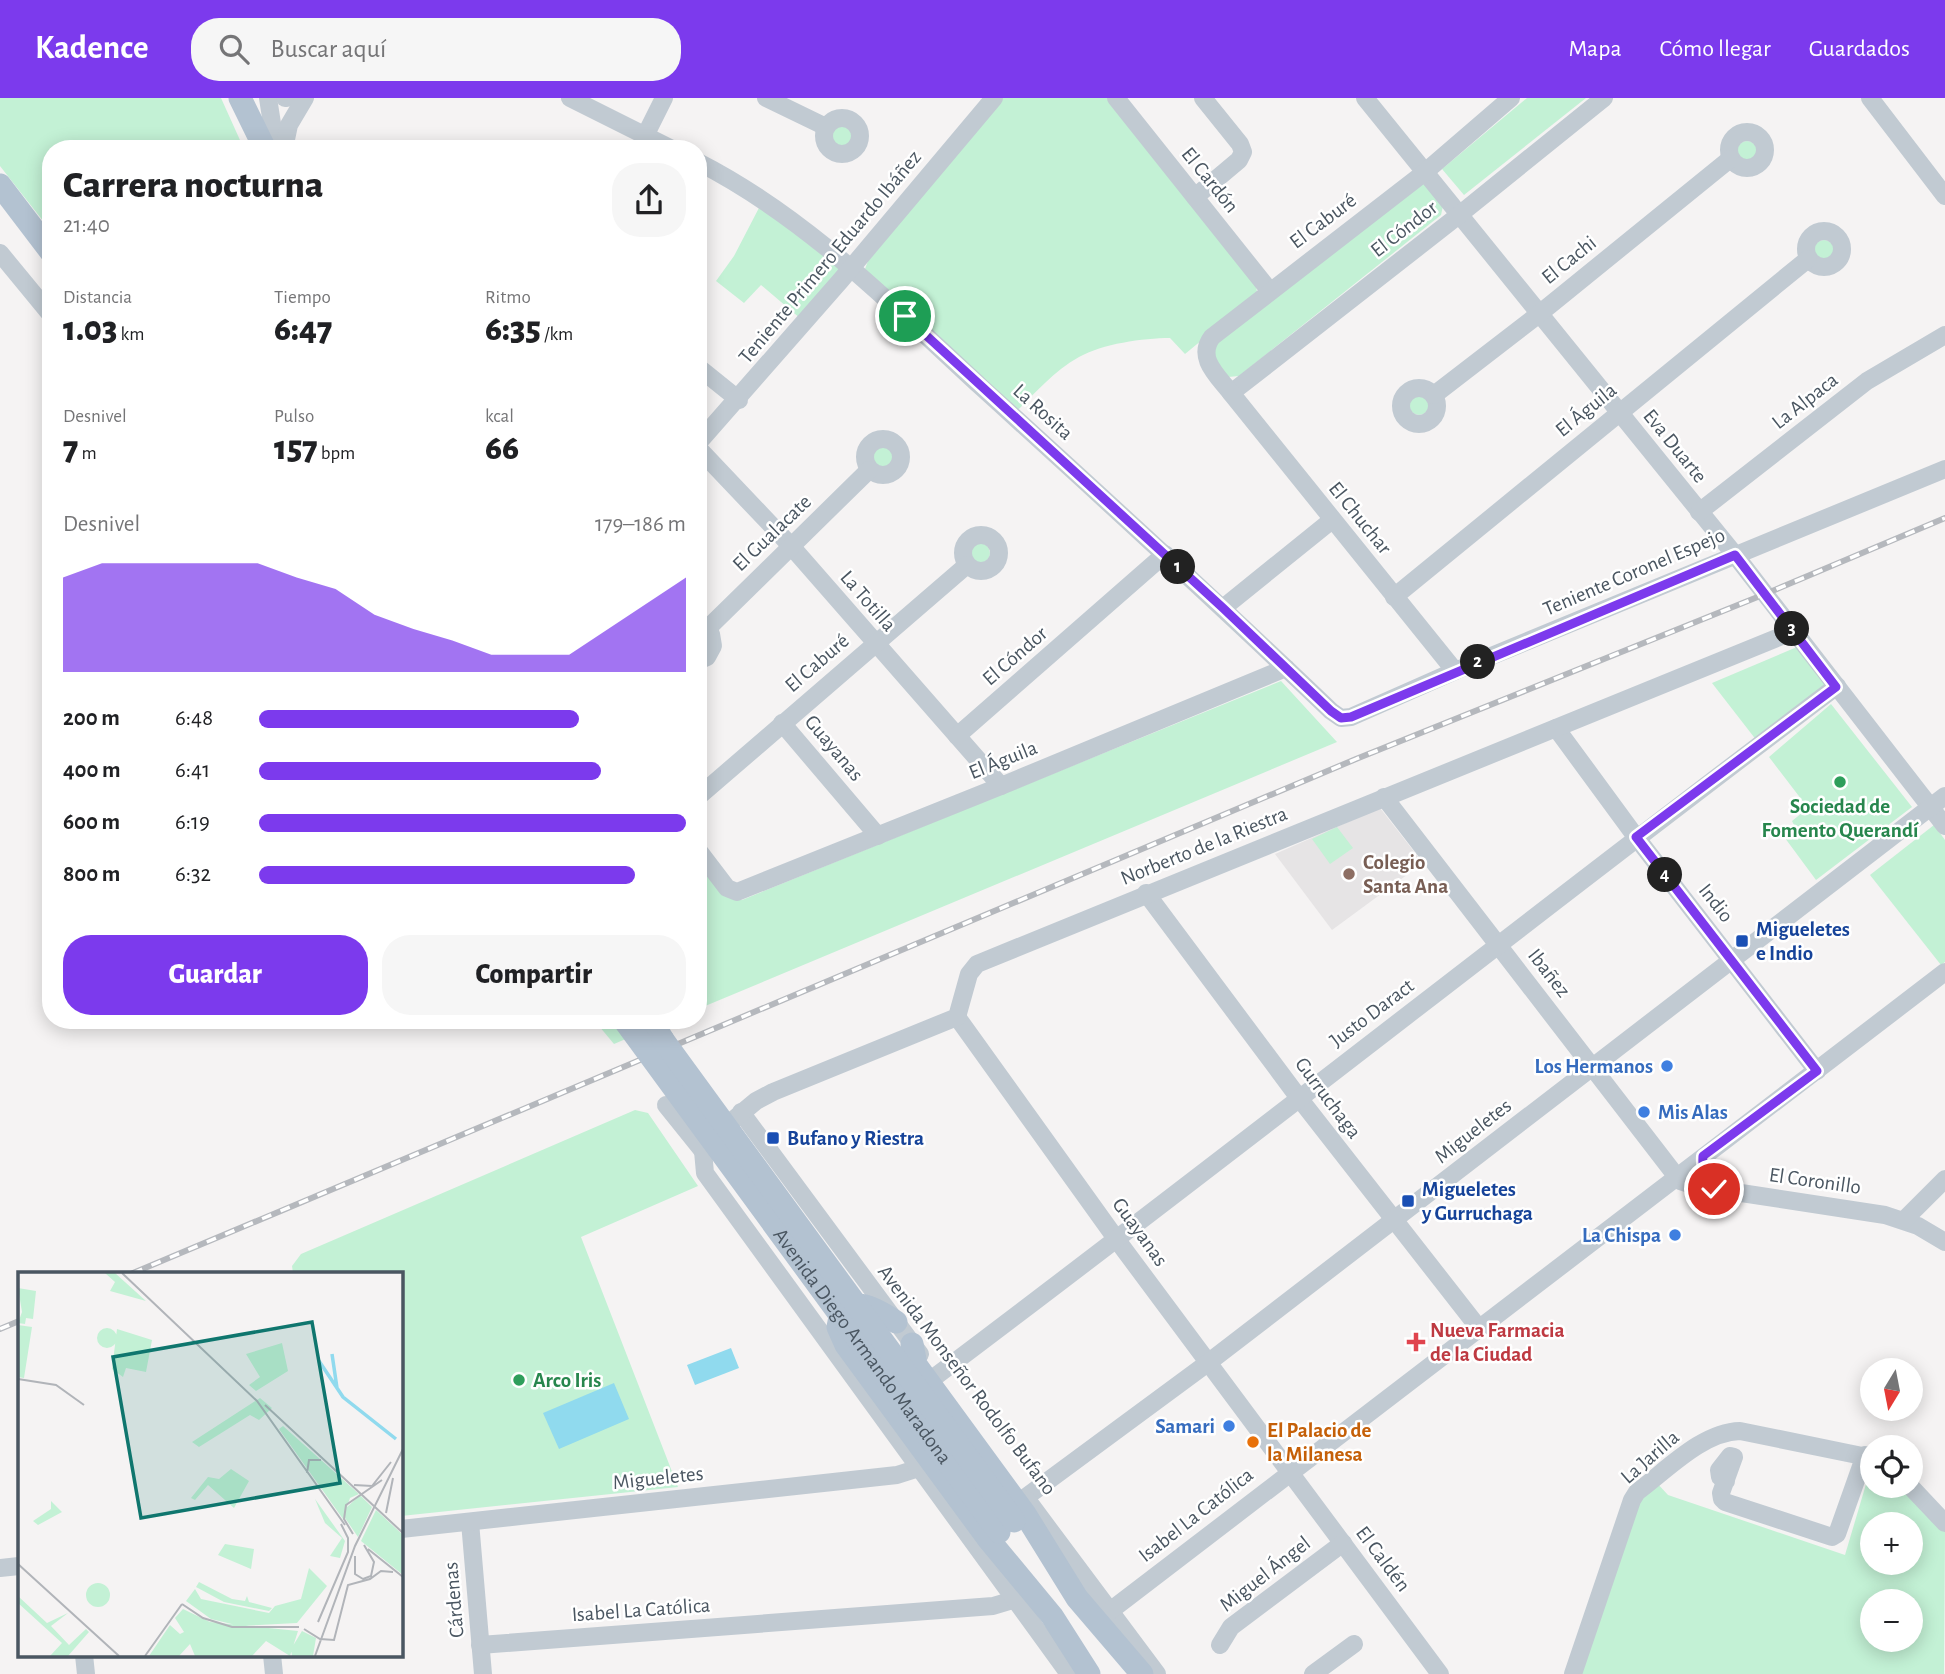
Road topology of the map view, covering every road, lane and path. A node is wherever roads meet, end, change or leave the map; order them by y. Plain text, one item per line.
1 (240, 98) edge
2 (268, 98) edge
3 (305, 98) edge
4 (570, 98) edge
5 (664, 98) edge
6 (766, 98) edge
7 (994, 98) edge
8 (1116, 98) edge
9 (1203, 98) edge
10 (1365, 98) edge
11 (1511, 98) edge
12 (1604, 98) edge
13 (1878, 101) edge
14 (826, 127) dead end
15 (645, 136) junction
16 (261, 140) edge
17 (275, 140) edge
18 (286, 140) edge
19 (653, 140) edge
20 (1730, 159) dead end
21 (707, 167) edge
22 (1424, 172) junction
23 (1, 187) edge
24 (1945, 196) edge
25 (1195, 197) junction
26 (1459, 215) junction
27 (42, 240) edge
28 (0, 253) edge
29 (1808, 259) dead end
30 (851, 268) junction
31 (1269, 290) junction
32 (42, 304) edge
33 (1539, 314) junction
34 (1945, 335) edge
35 (707, 375) edge
36 (1231, 393) junction
37 (1434, 395) dead end
38 (738, 400) junction
39 (1619, 412) junction
40 (707, 436) edge
41 (707, 456) edge
42 (1945, 469) edge
43 (869, 470) dead end
44 (1699, 512) junction
45 (1332, 520) junction
46 (791, 546) junction
47 (1165, 554) junction
48 (1735, 555) junction
49 (967, 565) dead end
50 (1394, 597) junction
51 (1223, 608) junction
52 (707, 623) edge
53 (1794, 631) junction
54 (707, 632) edge
55 (875, 643) junction
56 (707, 657) edge
57 (1286, 668) junction
58 (1455, 671) junction
59 (1836, 687) junction
60 (1341, 718) joint
61 (782, 723) junction
62 (1556, 727) junction
63 (957, 736) junction
64 (1001, 786) junction
65 (707, 789) edge
66 (1384, 797) junction
67 (1938, 802) edge
68 (1945, 826) edge
69 (878, 836) junction
70 (1636, 837) junction
71 (707, 862) edge
72 (1146, 893) junction
73 (1498, 945) junction
74 (1732, 960) junction
75 (1945, 972) edge
76 (957, 1017) junction
77 (631, 1029) edge
78 (656, 1029) edge
79 (1592, 1067) junction
80 (1817, 1071) junction
81 (1299, 1098) junction
82 (666, 1105) dead end
83 (741, 1112) junction
84 (702, 1152) junction
85 (1703, 1156) junction
86 (1676, 1177) junction
87 (1945, 1179) edge
88 (1714, 1189) junction
89 (1394, 1220) junction
90 (1904, 1220) junction
91 (1117, 1240) junction
92 (1945, 1242) edge
93 (896, 1322) junction
94 (1478, 1327) junction
95 (912, 1344) junction
96 (1209, 1362) junction
97 (936, 1376) junction
98 (1860, 1455) edge
99 (919, 1468) junction
100 (1289, 1472) junction
101 (1860, 1479) edge
102 (1726, 1481) dead end
103 (1026, 1497) junction
104 (1921, 1498) edge
105 (470, 1522) junction
106 (1945, 1523) edge
107 (1006, 1527) junction
108 (402, 1529) edge
109 (1343, 1543) junction
110 (18, 1566) edge
111 (0, 1568) edge
112 (1077, 1598) junction
113 (1013, 1600) junction
114 (1110, 1611) junction
115 (1052, 1616) junction
116 (1354, 1644) dead end
117 (480, 1645) junction
118 (1220, 1645) dead end
119 (83, 1656) edge
120 (272, 1656) edge
121 (86, 1674) edge
122 (274, 1674) edge
123 (483, 1674) edge
124 (1069, 1674) edge
125 (1089, 1674) edge
126 (1100, 1674) edge
127 (1125, 1674) edge
128 (1142, 1674) edge
129 (1157, 1674) edge
130 (1313, 1674) edge
131 (1440, 1674) edge
132 (1573, 1674) edge

1 - 16 main road
2 - 17 street
3 - 18 street
4 - 15 street
5 - 15 street
6 - 14 street
7 - 30 street, Teniente Primero Eduardo Ibáñez
8 - 25 street, El Cardón
9 - 25 street
10 - 22 street, Eva Duarte
11 - 22 street, El Caburé
12 - 26 street, El Cóndor
13 - 24 street
15 - 19 street
20 - 33 street, El Cachi
21 - 30 street, La Rosita
22 - 26 street, Eva Duarte
22 - 31 street, El Caburé
23 - 27 main road
25 - 31 street, El Cardón
26 - 33 street, Eva Duarte
26 - 36 street, El Cóndor
28 - 32 street
29 - 39 street, El Águila
30 - 38 street, Teniente Primero Eduardo Ibáñez
30 - 47 street, La Rosita
31 - 36 street, El Caburé
33 - 37 street, El Cachi
33 - 39 street, Eva Duarte
34 - 44 street, La Alpaca
35 - 38 street
36 - 45 street, El Chuchar
38 - 40 street, Teniente Primero Eduardo Ibáñez
39 - 44 street, Eva Duarte
39 - 50 street, El Águila
41 - 46 street, La Totilla
42 - 48 street, Teniente Coronel Espejo
43 - 46 street, El Gualacate
44 - 48 street, Eva Duarte
45 - 50 street, El Chuchar
45 - 51 street
46 - 52 street, El Gualacate
46 - 55 street, La Totilla
47 - 51 street, La Rosita
47 - 63 street, El Cóndor
48 - 53 street, Eva Duarte
48 - 58 street, Teniente Coronel Espejo
49 - 55 street, El Caburé
50 - 58 street, El Chuchar
51 - 57 street, La Rosita
53 - 59 street, Eva Duarte
53 - 62 street, Norberto de la Riestra
54 - 56 street, El Gualacate
55 - 61 street, El Caburé
55 - 63 street, La Totilla
57 - 60 street, La Rosita
57 - 64 street, El Águila
58 - 60 street, Teniente Coronel Espejo
59 - 67 street, Eva Duarte
59 - 70 street, Justo Daract
61 - 65 street, El Caburé
61 - 69 street, Guayanas
62 - 66 street, Norberto de la Riestra
62 - 70 street, Indio
63 - 64 street, La Totilla
64 - 69 street, El Águila
66 - 72 street, Norberto de la Riestra
66 - 73 street, Ibañez
67 - 68 street, Eva Duarte
67 - 74 street, Migueletes
69 - 71 street, El Águila
70 - 73 street, Justo Daract
70 - 74 street, Indio
72 - 76 street, Norberto de la Riestra
72 - 81 street, Gurruchaga
73 - 79 street, Ibañez
73 - 81 street, Justo Daract
74 - 79 street, Migueletes
74 - 80 street, Indio
75 - 80 street, Isabel La Católica
76 - 83 street
76 - 91 street, Guayanas
77 - 107 main road, Avenida Diego Armando Maradona, bridge
78 - 107 main road, Avenida Diego Armando Maradona, bridge
79 - 86 street, Ibañez
79 - 89 street, Migueletes
80 - 85 street, Isabel La Católica
81 - 89 street, Gurruchaga
81 - 91 street, Justo Daract
82 - 84 street
83 - 84 street
83 - 93 street, Avenida Monseñor Rodolfo Bufano
84 - 99 street
85 - 86 street, Isabel La Católica
85 - 88 street
86 - 88 street, El Coronillo
86 - 94 street, Isabel La Católica
87 - 90 street
88 - 90 street, El Coronillo
89 - 94 street, Gurruchaga
89 - 96 street, Migueletes
90 - 92 street, El Coronillo
91 - 96 street, Guayanas
91 - 97 street, Justo Daract
93 - 95 street, Avenida Monseñor Rodolfo Bufano
93 - 115 main road
94 - 100 street, Isabel La Católica
95 - 97 street, Avenida Monseñor Rodolfo Bufano
95 - 112 main road
96 - 100 street, Guayanas
96 - 103 street, Migueletes
97 - 103 street, Avenida Monseñor Rodolfo Bufano
98 - 132 street, La Jarilla
99 - 105 street, Migueletes
99 - 113 street
100 - 109 street, El Caldén
100 - 114 street, Isabel La Católica
101 - 102 street
103 - 114 street, Avenida Monseñor Rodolfo Bufano
104 - 106 street
105 - 108 street, Migueletes
105 - 117 street, Cárdenas
107 - 112 main road, Avenida Diego Armando Maradona
107 - 115 main road, Avenida Diego Armando Maradona
109 - 118 street, Miguel Ángel
109 - 131 street, El Caldén
110 - 111 street
112 - 127 main road, Avenida Diego Armando Maradona
112 - 128 main road
113 - 117 street, Isabel La Católica
113 - 124 street
114 - 129 street, Avenida Monseñor Rodolfo Bufano
115 - 125 main road
115 - 126 main road, Avenida Diego Armando Maradona
116 - 130 street
117 - 123 street, Cárdenas
119 - 121 street
120 - 122 street

